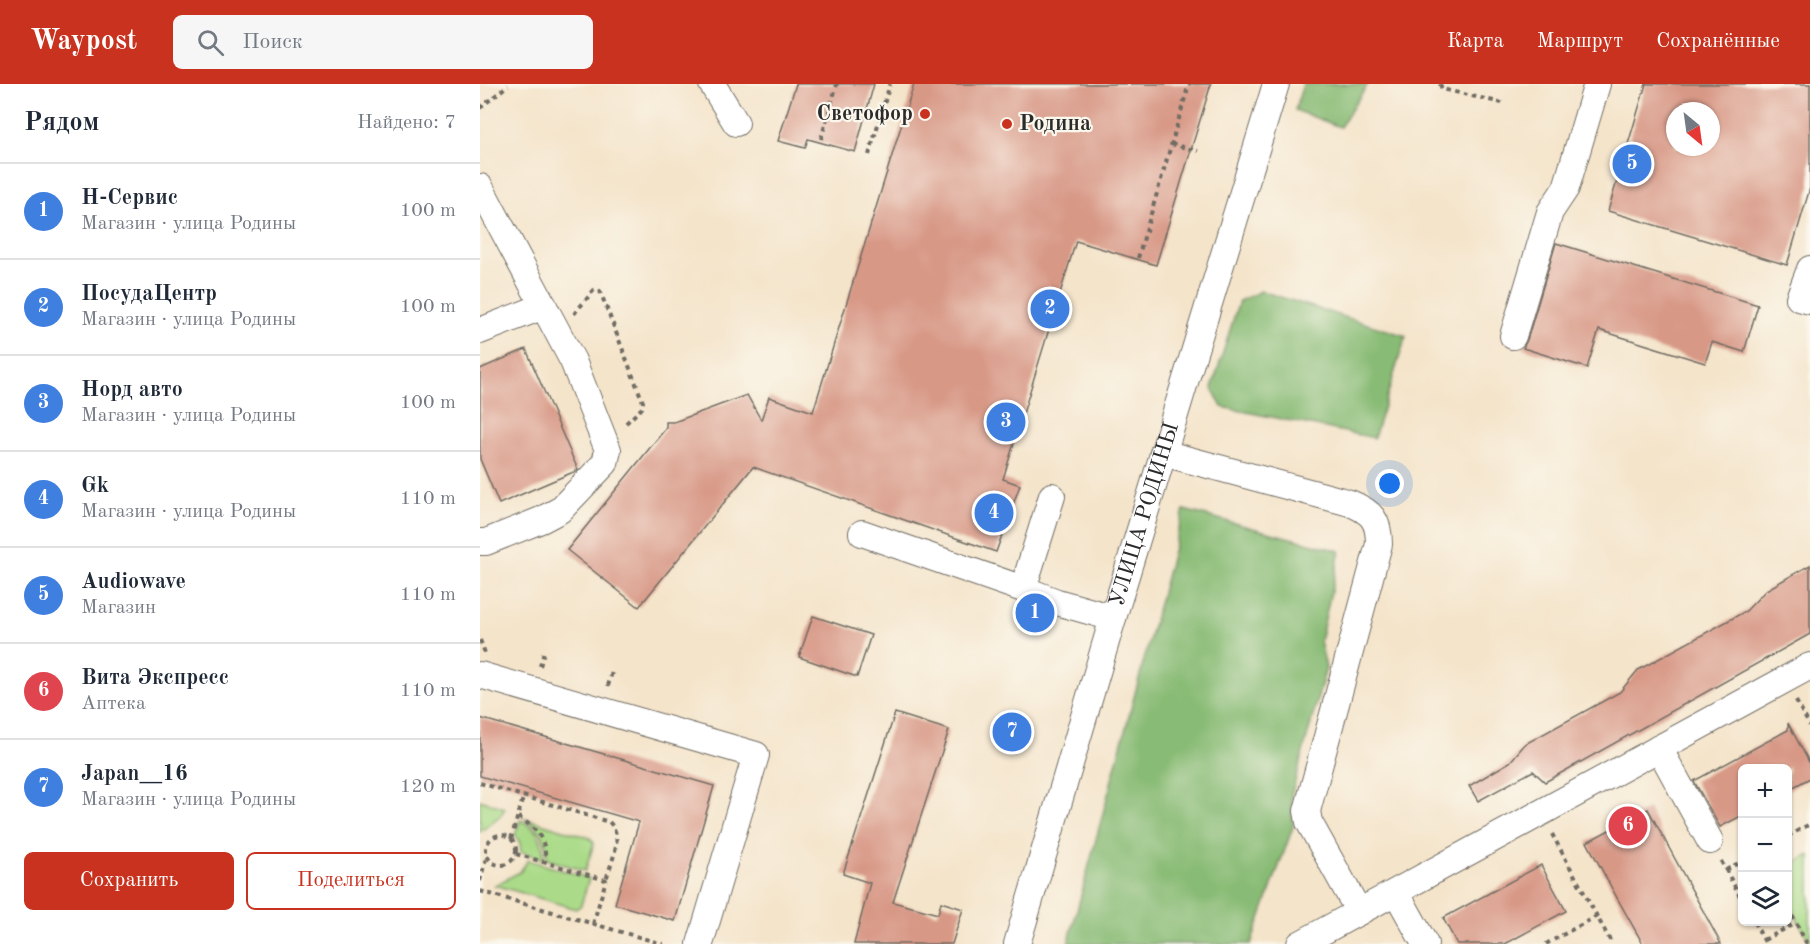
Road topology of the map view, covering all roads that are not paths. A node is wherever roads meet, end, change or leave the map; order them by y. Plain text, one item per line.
1 (712, 84) edge
2 (1276, 84) edge
3 (1597, 84) edge
4 (736, 123) dead end
5 (480, 187) edge
6 (1810, 268) edge
7 (1810, 301) edge
8 (544, 306) junction
9 (480, 331) edge
10 (1513, 336) dead end
11 (1163, 453) junction
12 (1052, 496) dead end
13 (862, 533) dead end
14 (480, 542) edge
15 (1023, 589) junction
16 (1113, 618) junction
17 (483, 664) edge
18 (1810, 666) edge
19 (1659, 748) junction
20 (1710, 841) road end
21 (1396, 892) junction
22 (1359, 912) junction
23 (700, 944) edge
24 (1017, 944) edge
25 (1300, 944) edge
26 (1425, 944) edge

1 - 4 street
2 - 11 street, УЛИЦА РОДИНЫ
3 - 10 street
5 - 8 street
6 - 7 street
8 - 9 street
8 - 14 street
11 - 16 street, УЛИЦА РОДИНЫ
11 - 22 street
12 - 15 street
13 - 15 street
15 - 16 street
16 - 24 street, УЛИЦА РОДИНЫ
17 - 23 street
18 - 19 street
19 - 20 street
19 - 21 street
21 - 22 street
21 - 26 street
22 - 25 street

